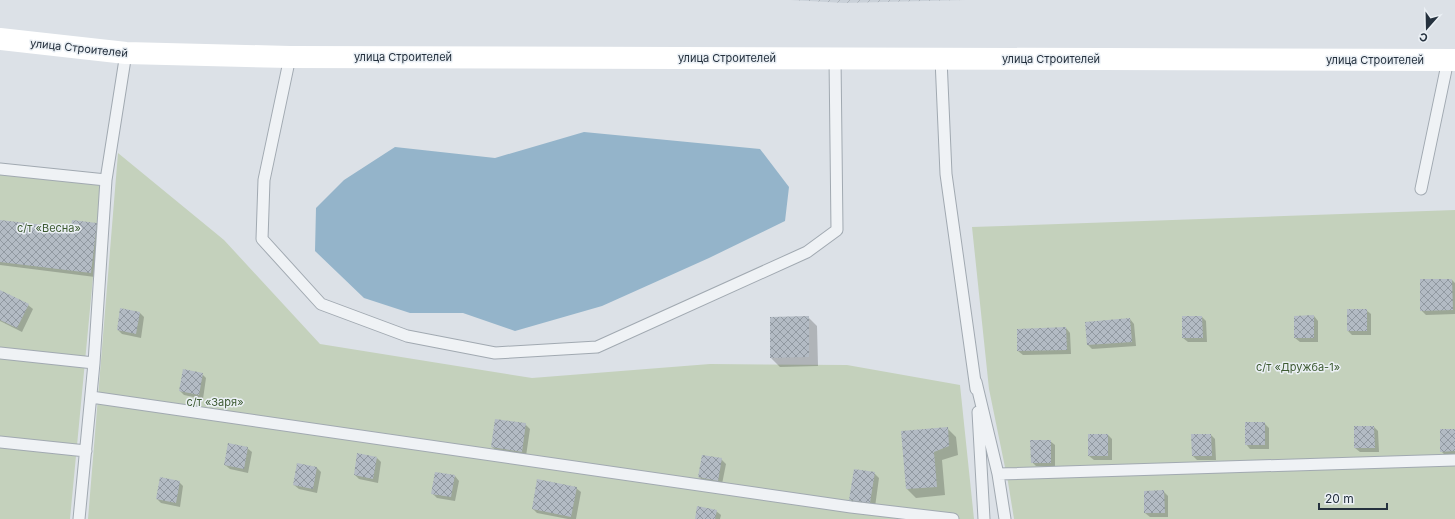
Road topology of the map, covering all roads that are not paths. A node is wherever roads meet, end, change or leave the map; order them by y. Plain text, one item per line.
1 (0, 39) edge
2 (126, 53) junction
3 (290, 57) junction
4 (835, 58) junction
5 (941, 59) junction
6 (1452, 60) edge
7 (0, 169) edge
8 (106, 180) junction
9 (1421, 189) dead end
10 (0, 353) edge
11 (94, 363) junction
12 (976, 382) junction
13 (91, 397) junction
14 (0, 442) edge
15 (86, 451) junction
16 (1455, 460) edge
17 (998, 474) junction
18 (79, 519) edge
19 (953, 519) edge
20 (984, 519) edge
21 (1004, 519) edge

1 - 2 main road, улица Строителей
2 - 3 main road, улица Строителей
2 - 8 lane
3 - 4 main road, улица Строителей
3 - 4 lane
4 - 5 main road, улица Строителей
5 - 6 main road, улица Строителей
5 - 12 lane
6 - 9 lane
7 - 8 lane
8 - 11 lane
10 - 11 lane
11 - 13 lane
12 - 17 lane
12 - 20 lane
13 - 15 lane
13 - 19 lane
14 - 15 lane
15 - 18 lane
16 - 17 lane
17 - 21 lane

